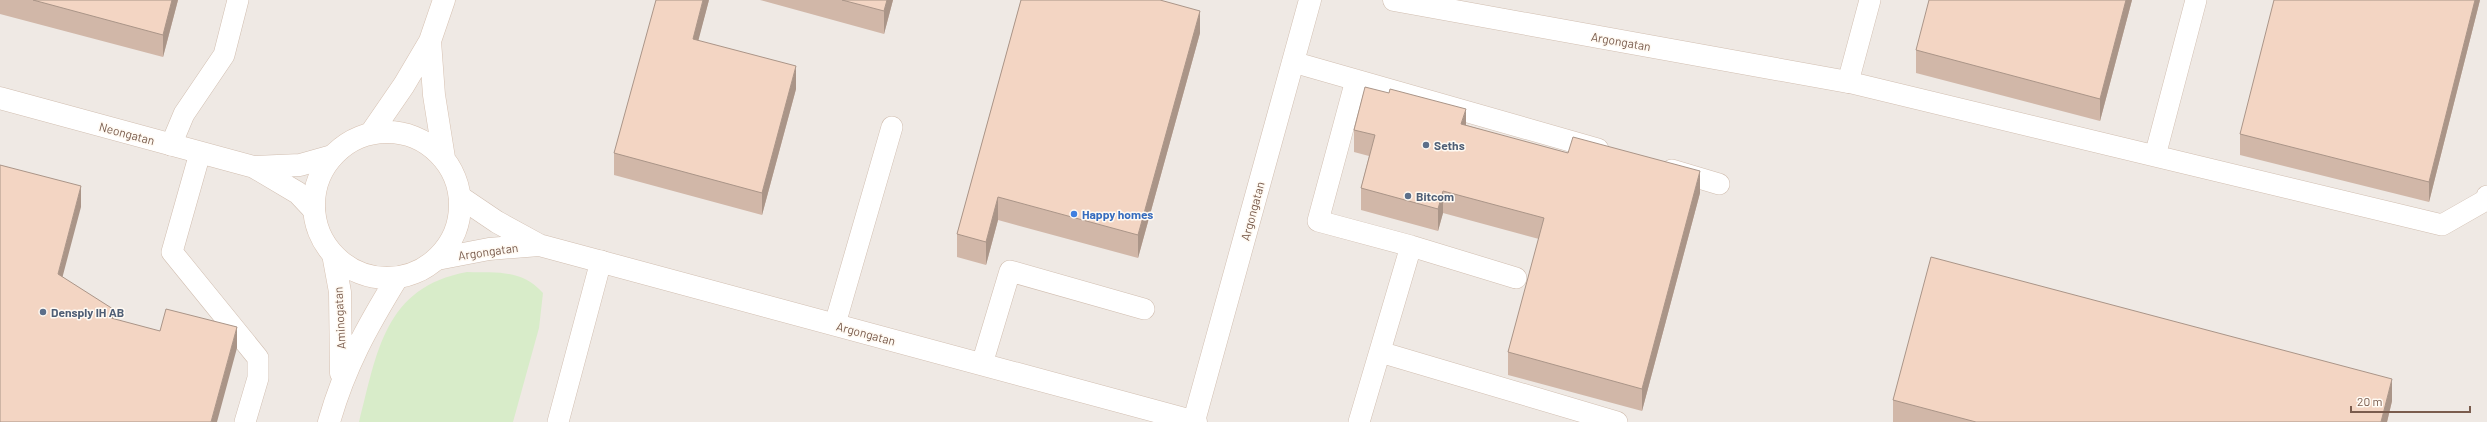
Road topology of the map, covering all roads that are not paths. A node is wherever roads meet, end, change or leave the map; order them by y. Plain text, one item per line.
1 (238, 0) edge
2 (444, 0) edge
3 (1310, 0) edge
4 (1394, 0) edge
5 (1870, 0) edge
6 (2196, 0) edge
7 (430, 41) junction
8 (1293, 62) junction
9 (1356, 80) junction
10 (1848, 82) junction
11 (0, 98) edge
12 (892, 127) dead end
13 (371, 133) junction
14 (171, 145) junction
15 (200, 153) junction
16 (1613, 153) edge
17 (332, 156) junction
18 (2156, 156) junction
19 (444, 158) junction
20 (1651, 164) edge
21 (254, 167) junction
22 (1719, 184) dead end
23 (2487, 196) edge
24 (460, 197) junction
25 (314, 210) junction
26 (539, 245) junction
27 (1411, 246) junction
28 (332, 254) junction
29 (437, 259) junction
30 (601, 261) junction
31 (397, 278) junction
32 (1516, 278) dead end
33 (1144, 309) dead end
34 (835, 324) junction
35 (1380, 352) junction
36 (982, 364) junction
37 (341, 382) junction
38 (245, 422) edge
39 (329, 422) edge
40 (558, 422) edge
41 (1194, 422) edge
42 (1359, 422) edge
43 (1617, 422) edge

1 - 14 lane
2 - 7 street
3 - 8 street, Argongatan
4 - 10 street, Argongatan
5 - 10 lane
6 - 18 lane
7 - 13 street
7 - 19 street
8 - 9 lane
8 - 41 street, Argongatan
9 - 16 lane
9 - 27 lane
10 - 18 lane
11 - 14 street, Neongatan
12 - 34 lane
13 - 17 street
13 - 19 street
14 - 15 street, Neongatan
15 - 21 street, Neongatan
15 - 38 lane
17 - 21 street, Neongatan
17 - 25 street
18 - 23 lane
19 - 24 street
20 - 22 lane
21 - 25 street, Neongatan
24 - 26 street, Argongatan
24 - 29 street
25 - 28 street
26 - 29 street, Argongatan
26 - 30 street, Argongatan
27 - 32 lane
27 - 35 lane
28 - 31 street
28 - 37 street, Aminogatan
29 - 31 street
30 - 34 street, Argongatan
30 - 40 lane
31 - 37 street, Aminogatan
33 - 36 lane
34 - 36 street, Argongatan
35 - 42 lane
35 - 43 lane
36 - 41 street, Argongatan
37 - 39 street, Aminogatan

